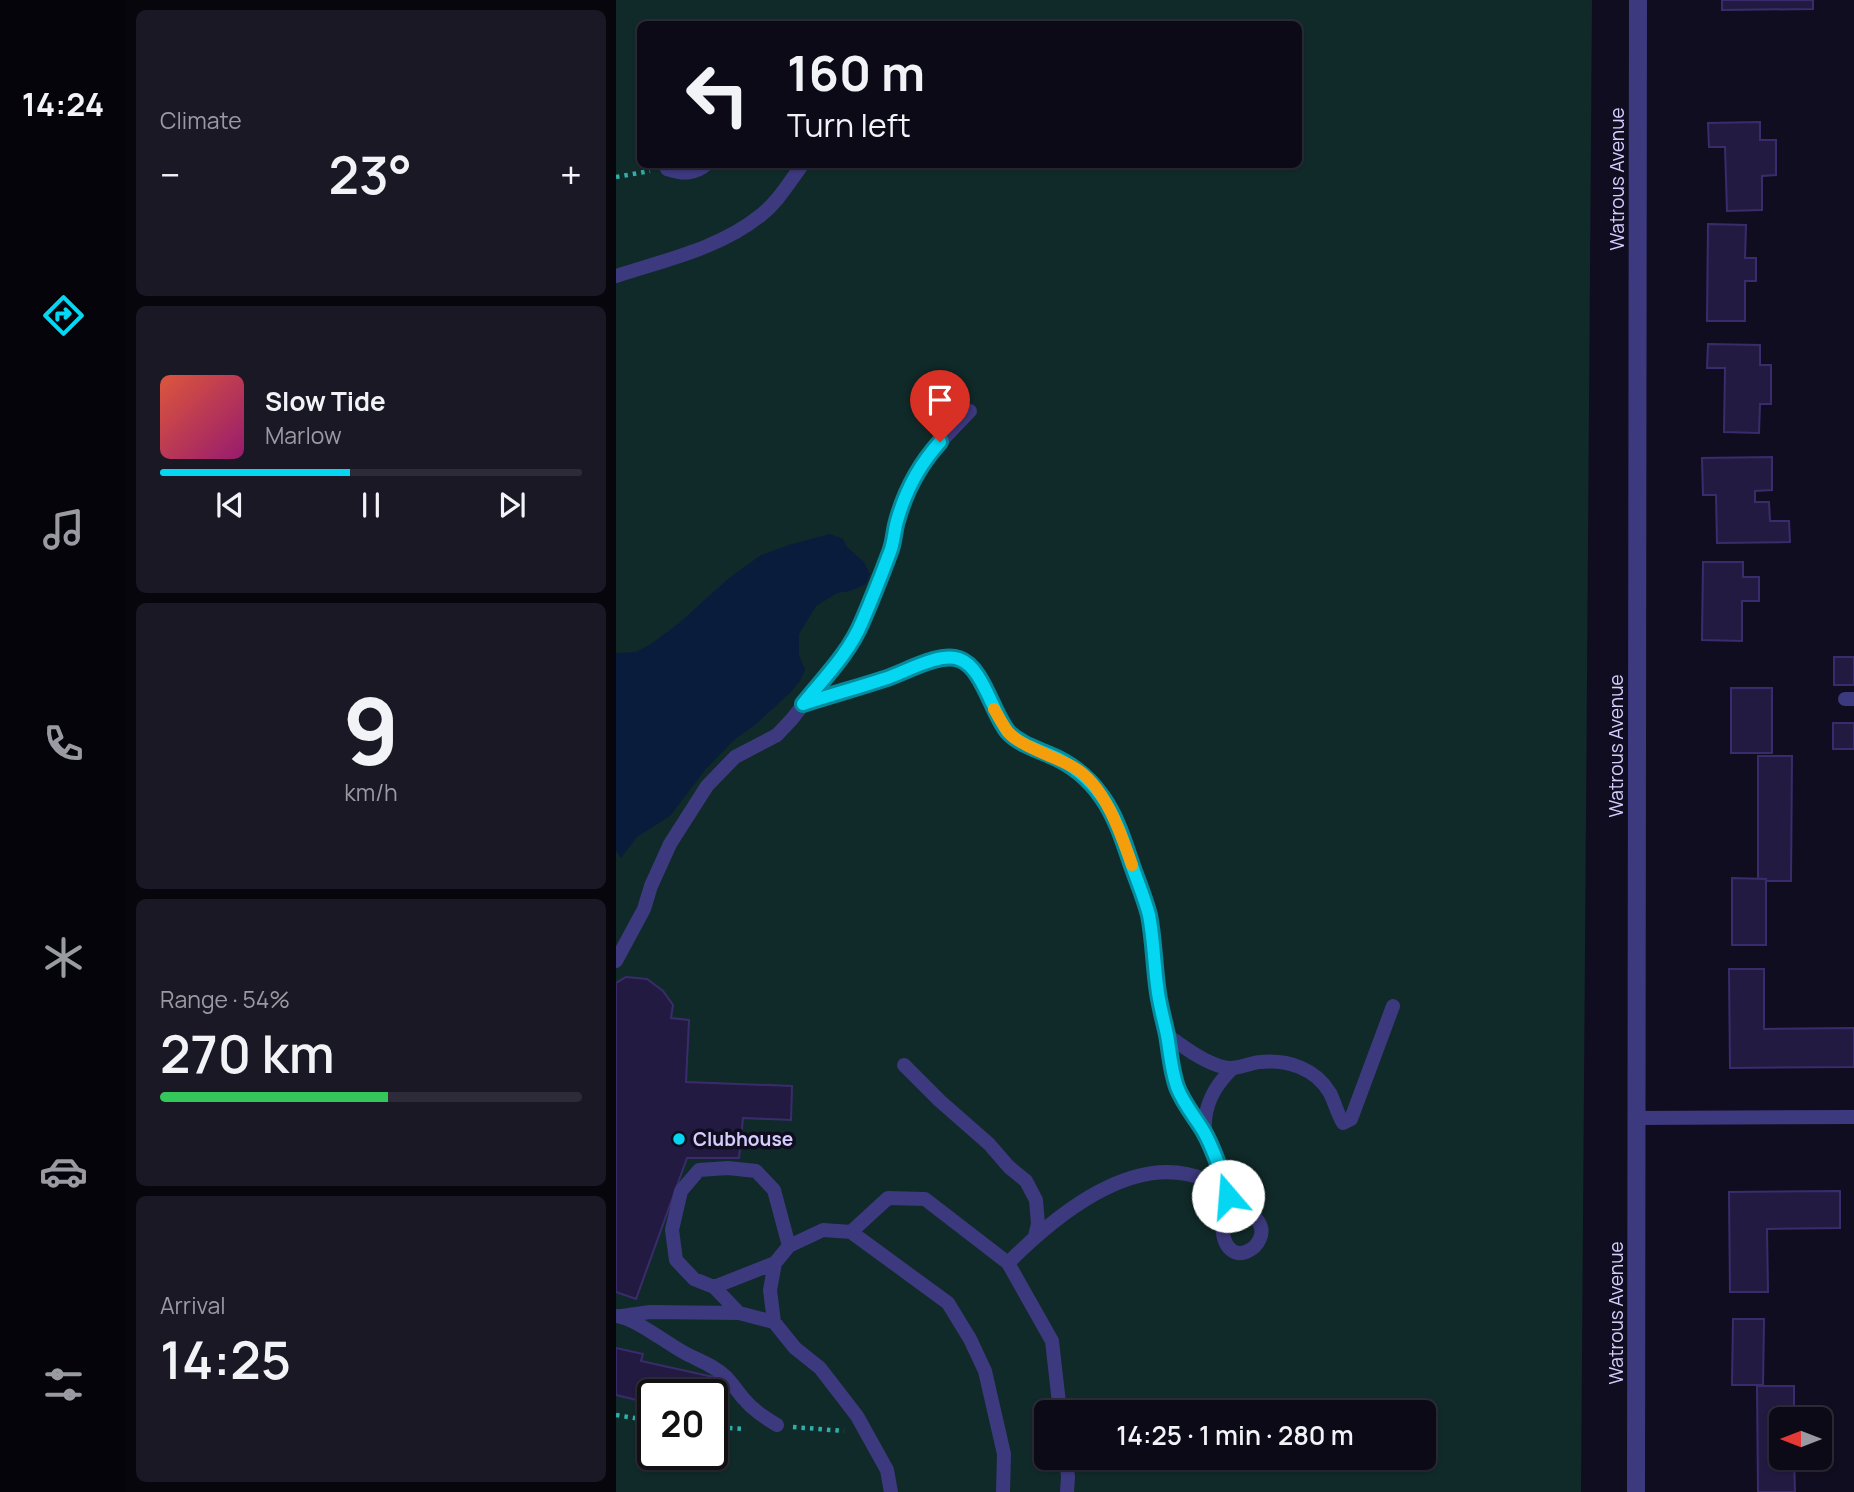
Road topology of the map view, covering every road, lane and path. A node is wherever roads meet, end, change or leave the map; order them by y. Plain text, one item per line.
1 (1638, 0) edge
2 (702, 168) edge
3 (800, 168) edge
4 (667, 169) joint
5 (616, 177) edge
6 (616, 276) edge
7 (971, 411) dead end
8 (803, 704) junction
9 (616, 961) edge
10 (1393, 1006) dead end
11 (1167, 1035) junction
12 (904, 1065) dead end
13 (1233, 1068) junction
14 (1854, 1117) edge
15 (1637, 1118) junction
16 (1205, 1134) junction
17 (851, 1232) junction
18 (1035, 1236) junction
19 (789, 1245) junction
20 (775, 1263) junction
21 (1007, 1263) junction
22 (714, 1287) junction
23 (739, 1313) junction
24 (619, 1316) edge
25 (774, 1322) junction
26 (1059, 1400) edge
27 (616, 1415) edge
28 (637, 1418) edge
29 (777, 1425) dead end
30 (1067, 1470) edge
31 (891, 1492) edge
32 (1003, 1492) edge
33 (1067, 1492) edge
34 (1636, 1492) edge

1 - 15 street, Watrous Avenue
2 - 4 lane
3 - 6 lane
4 - 5 path
7 - 8 lane
8 - 9 lane
8 - 11 lane
10 - 13 lane
11 - 13 lane
11 - 16 lane
12 - 18 lane
13 - 16 lane
14 - 15 lane
15 - 34 street, Watrous Avenue
16 - 18 lane
17 - 19 lane
17 - 21 lane
17 - 32 lane
18 - 21 lane
19 - 20 lane
19 - 22 lane
20 - 22 lane
20 - 25 lane
21 - 26 lane
22 - 23 lane
23 - 24 lane
23 - 25 lane
24 - 29 lane
25 - 31 lane
27 - 28 path
30 - 33 lane

